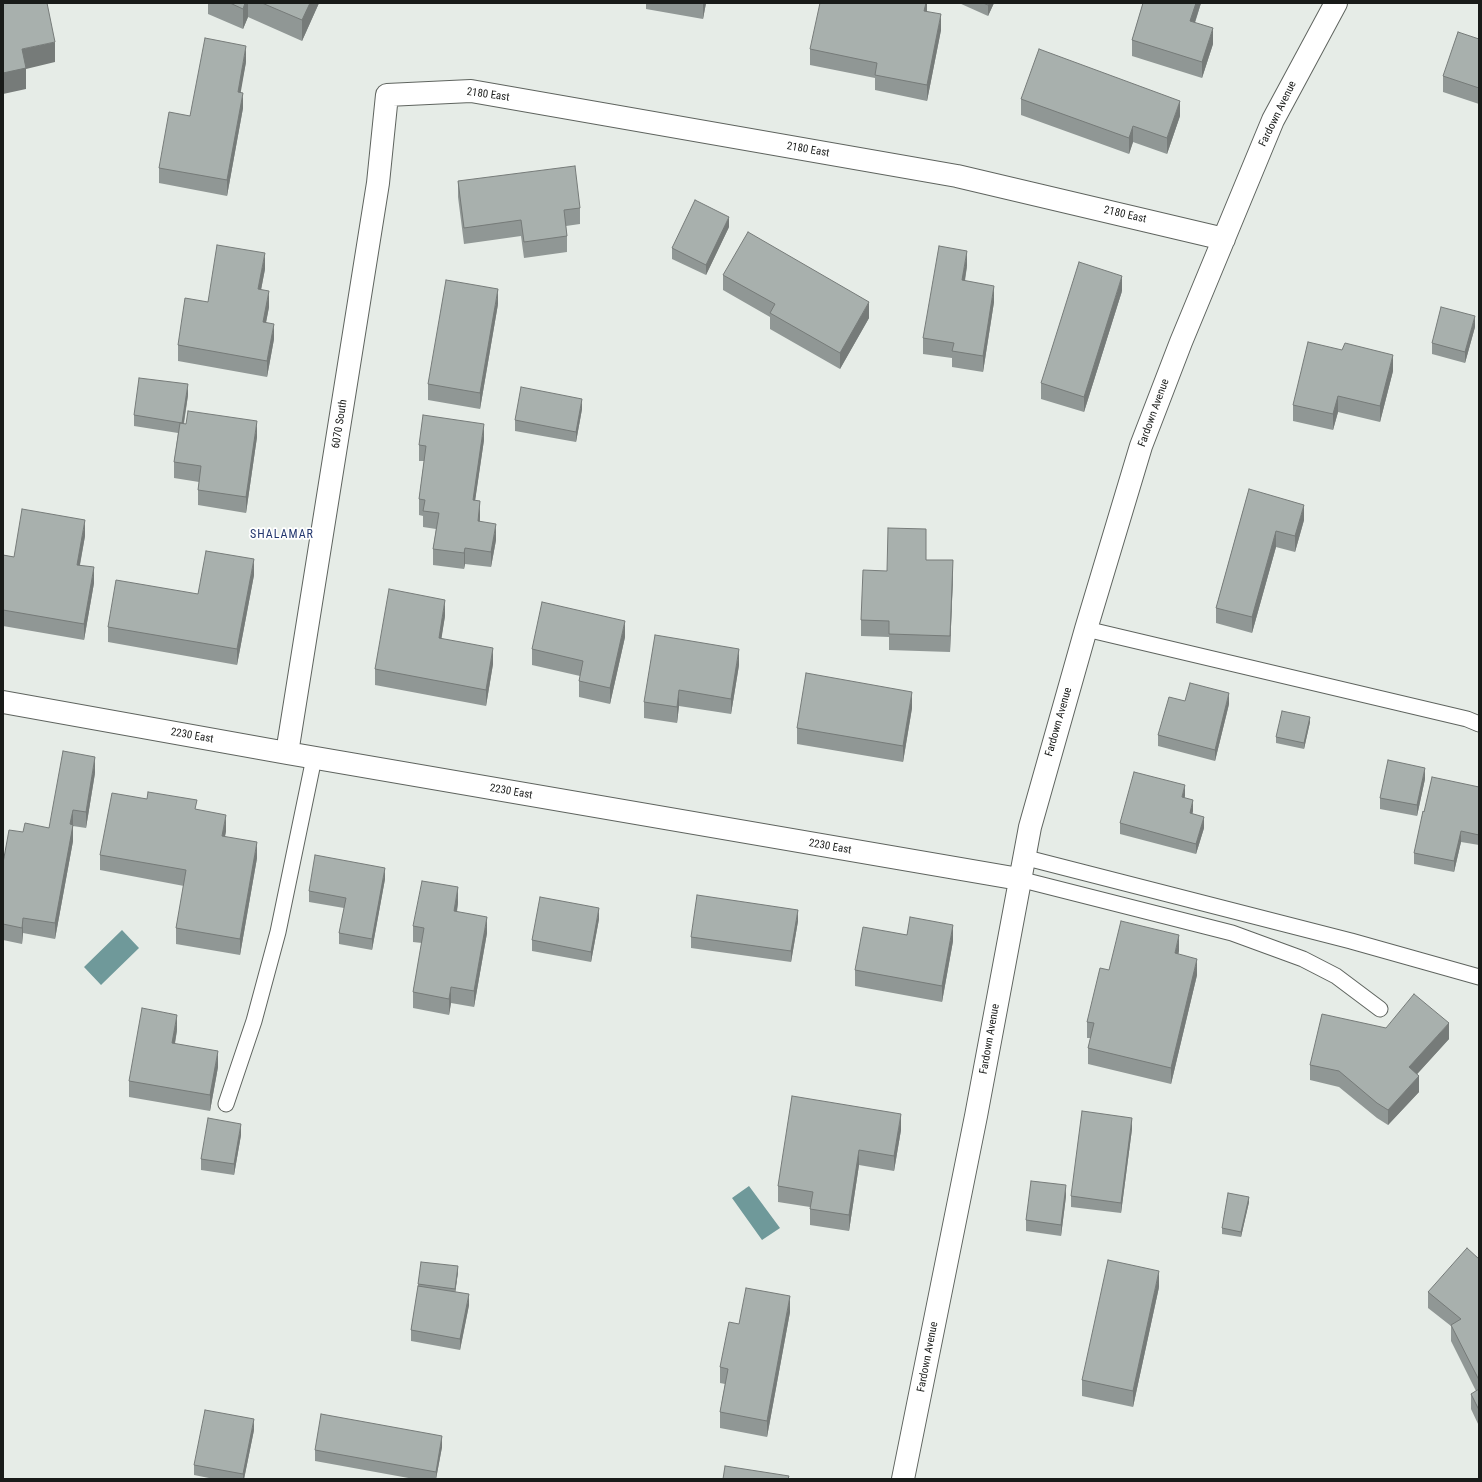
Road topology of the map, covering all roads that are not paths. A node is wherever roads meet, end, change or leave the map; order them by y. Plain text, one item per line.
1 (1336, 3) edge
2 (387, 95) joint
3 (1224, 239) junction
4 (1086, 629) junction
5 (3, 702) edge
6 (1479, 724) edge
7 (287, 753) junction
8 (314, 758) junction
9 (1023, 857) junction
10 (1019, 880) junction
11 (1479, 977) edge
12 (1380, 1009) dead end
13 (226, 1104) dead end
14 (903, 1479) edge

1 - 3 street, Fardown Avenue
2 - 3 street, 2180 East
2 - 7 street, 6070 South
3 - 4 street, Fardown Avenue
4 - 6 lane
4 - 9 street, Fardown Avenue
5 - 7 street, 2230 East
7 - 8 street, 2230 East
8 - 10 street, 2230 East
8 - 13 lane
9 - 10 street, Fardown Avenue
9 - 11 lane
10 - 12 lane
10 - 14 street, Fardown Avenue

